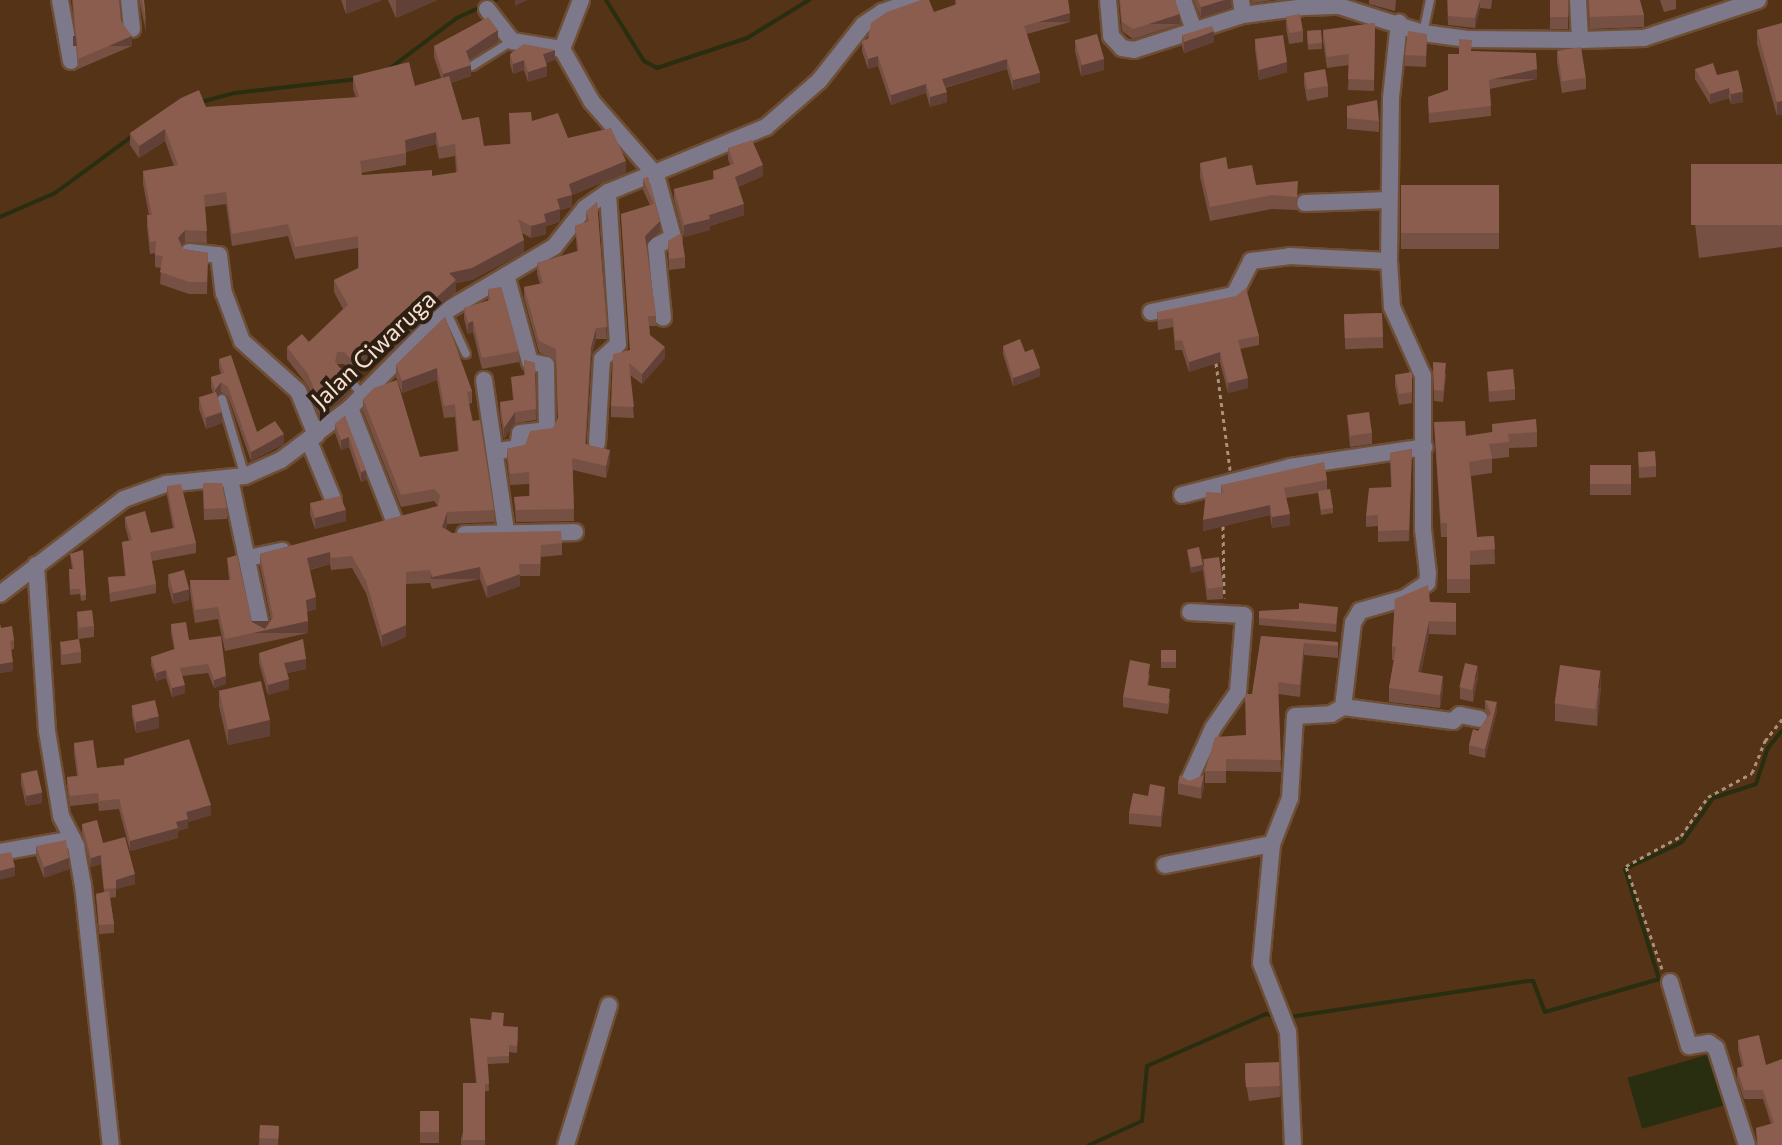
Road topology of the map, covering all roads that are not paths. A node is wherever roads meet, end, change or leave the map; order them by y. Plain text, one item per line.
1 (60, 0) edge
2 (129, 0) edge
3 (581, 0) edge
4 (917, 0) edge
5 (1108, 0) edge
6 (1183, 0) edge
7 (1430, 0) edge
8 (1578, 0) edge
9 (1758, 0) edge
10 (1304, 3) edge
11 (1739, 3) edge
12 (1242, 7) edge
13 (487, 9) dead end
14 (1399, 22) junction
15 (1193, 28) junction
16 (132, 29) dead end
17 (1423, 33) junction
18 (1580, 40) junction
19 (512, 41) junction
20 (562, 49) junction
21 (71, 61) dead end
22 (472, 66) edge
23 (656, 175) junction
24 (608, 192) junction
25 (1389, 200) junction
26 (1305, 203) dead end
27 (189, 252) edge
28 (1389, 261) junction
29 (506, 275) junction
30 (446, 311) junction
31 (1151, 312) dead end
32 (663, 318) dead end
33 (466, 354) dead end
34 (341, 370) edge
35 (484, 380) dead end
36 (362, 394) junction
37 (222, 399) edge
38 (350, 408) junction
39 (312, 438) junction
40 (597, 443) edge
41 (1425, 447) junction
42 (497, 451) junction
43 (238, 477) junction
44 (1182, 495) dead end
45 (333, 499) edge
46 (418, 514) edge
47 (394, 520) junction
48 (378, 528) edge
49 (506, 531) junction
50 (575, 532) dead end
51 (452, 534) edge
52 (306, 546) edge
53 (248, 558) junction
54 (36, 565) junction
55 (0, 594) edge
56 (1190, 612) dead end
57 (262, 631) edge
58 (1343, 707) junction
59 (1480, 719) dead end
60 (1189, 781) edge
61 (73, 839) junction
62 (1272, 844) junction
63 (0, 852) edge
64 (1165, 865) dead end
65 (1670, 982) road end
66 (609, 1005) dead end
67 (111, 1145) edge
68 (566, 1145) edge
69 (1293, 1145) edge
70 (1747, 1145) edge

1 - 21 street
2 - 16 street
3 - 20 street
4 - 23 street, Jalan Ciwaruga
5 - 15 street
6 - 15 street
7 - 17 lane
8 - 18 street
9 - 11 street
10 - 12 street
10 - 14 street
11 - 18 street
12 - 15 street
13 - 19 street
14 - 17 street
14 - 25 street
17 - 18 street
19 - 20 street
19 - 22 lane
20 - 23 street
23 - 24 street, Jalan Ciwaruga
23 - 32 street
24 - 29 street, Jalan Ciwaruga
24 - 40 street
25 - 26 street
25 - 28 street
27 - 39 street
28 - 31 street
28 - 41 street
29 - 30 street, Jalan Ciwaruga
29 - 42 street
30 - 33 lane
30 - 36 street, Jalan Ciwaruga
34 - 36 lane
35 - 42 street
36 - 38 street, Jalan Ciwaruga
37 - 43 lane
38 - 39 street, Jalan Ciwaruga
38 - 47 street
39 - 43 street, Jalan Ciwaruga
39 - 45 street
41 - 44 street
41 - 58 street
42 - 49 street
43 - 53 street
43 - 54 street, Jalan Ciwaruga
46 - 47 street
47 - 48 street
49 - 50 street
49 - 51 street
52 - 53 street
53 - 57 street
54 - 55 street, Jalan Ciwaruga
54 - 61 street
56 - 60 street
58 - 59 street
58 - 62 street
61 - 63 street
61 - 67 street
62 - 64 street
62 - 69 street
65 - 70 street
66 - 68 street

